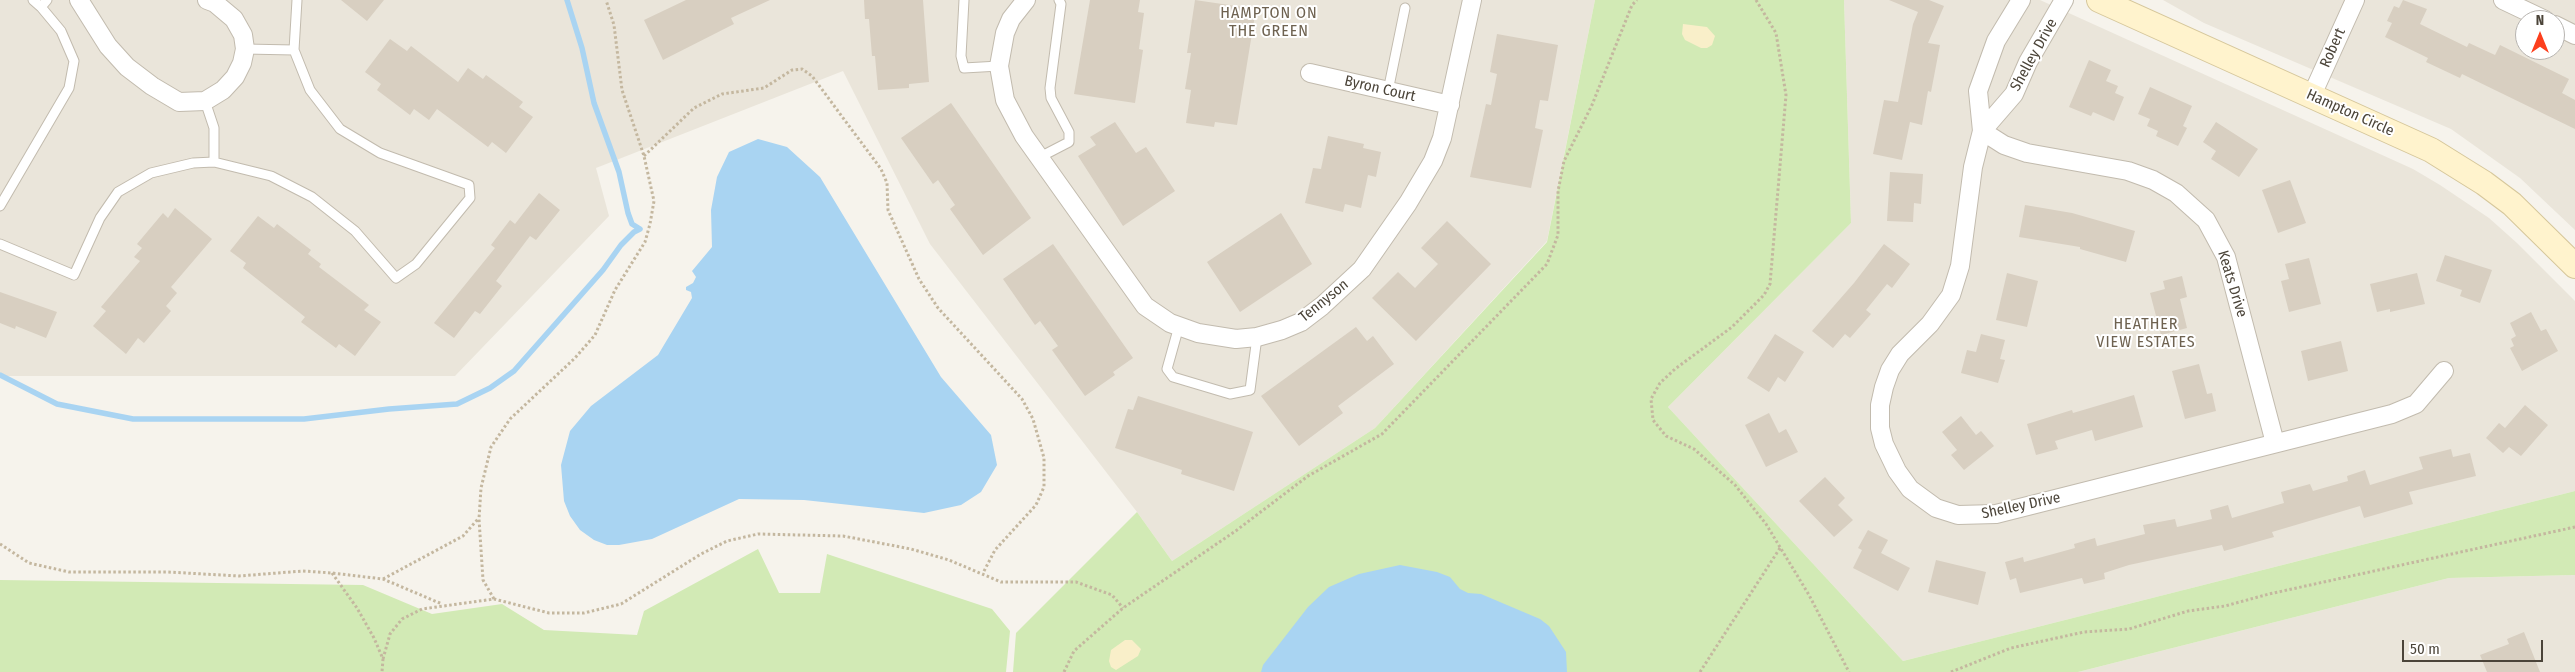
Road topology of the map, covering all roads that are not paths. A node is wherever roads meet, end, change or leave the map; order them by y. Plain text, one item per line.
1 (33, 0) edge
2 (79, 0) edge
3 (207, 0) edge
4 (297, 0) edge
5 (964, 0) edge
6 (1026, 0) edge
7 (1059, 0) edge
8 (1472, 0) edge
9 (2021, 0) edge
10 (2064, 0) edge
11 (2099, 0) edge
12 (2355, 0) edge
13 (2503, 0) edge
14 (44, 4) edge
15 (1405, 8) dead end
16 (2524, 10) edge
17 (245, 49) junction
18 (294, 50) junction
19 (999, 66) junction
20 (1310, 73) dead end
21 (1388, 91) junction
22 (2312, 95) junction
23 (205, 101) junction
24 (1450, 105) junction
25 (1982, 132) junction
26 (1040, 157) junction
27 (214, 162) junction
28 (0, 206) edge
29 (0, 244) edge
30 (2575, 266) edge
31 (1179, 326) junction
32 (1257, 337) junction
33 (2444, 371) dead end
34 (2275, 443) junction

1 - 14 lane
2 - 23 street
3 - 17 street
4 - 18 lane
5 - 19 lane
6 - 19 street, Tennyson
7 - 26 lane
8 - 24 street, Tennyson
9 - 25 street, Shelley Drive
10 - 25 street, Shelley Drive
11 - 22 street, Hampton Circle
12 - 22 street, Robert
13 - 16 street
14 - 28 lane
15 - 21 lane
17 - 18 lane
17 - 23 street
18 - 27 lane
19 - 26 street, Tennyson
20 - 21 street, Byron Court
21 - 24 street, Byron Court
22 - 30 street, Hampton Circle
23 - 27 lane
24 - 32 street, Tennyson
25 - 34 street, Keats Drive
25 - 34 street, Shelley Drive
26 - 31 street, Tennyson
27 - 29 lane
31 - 32 street, Tennyson
31 - 32 lane
33 - 34 street, Shelley Drive

